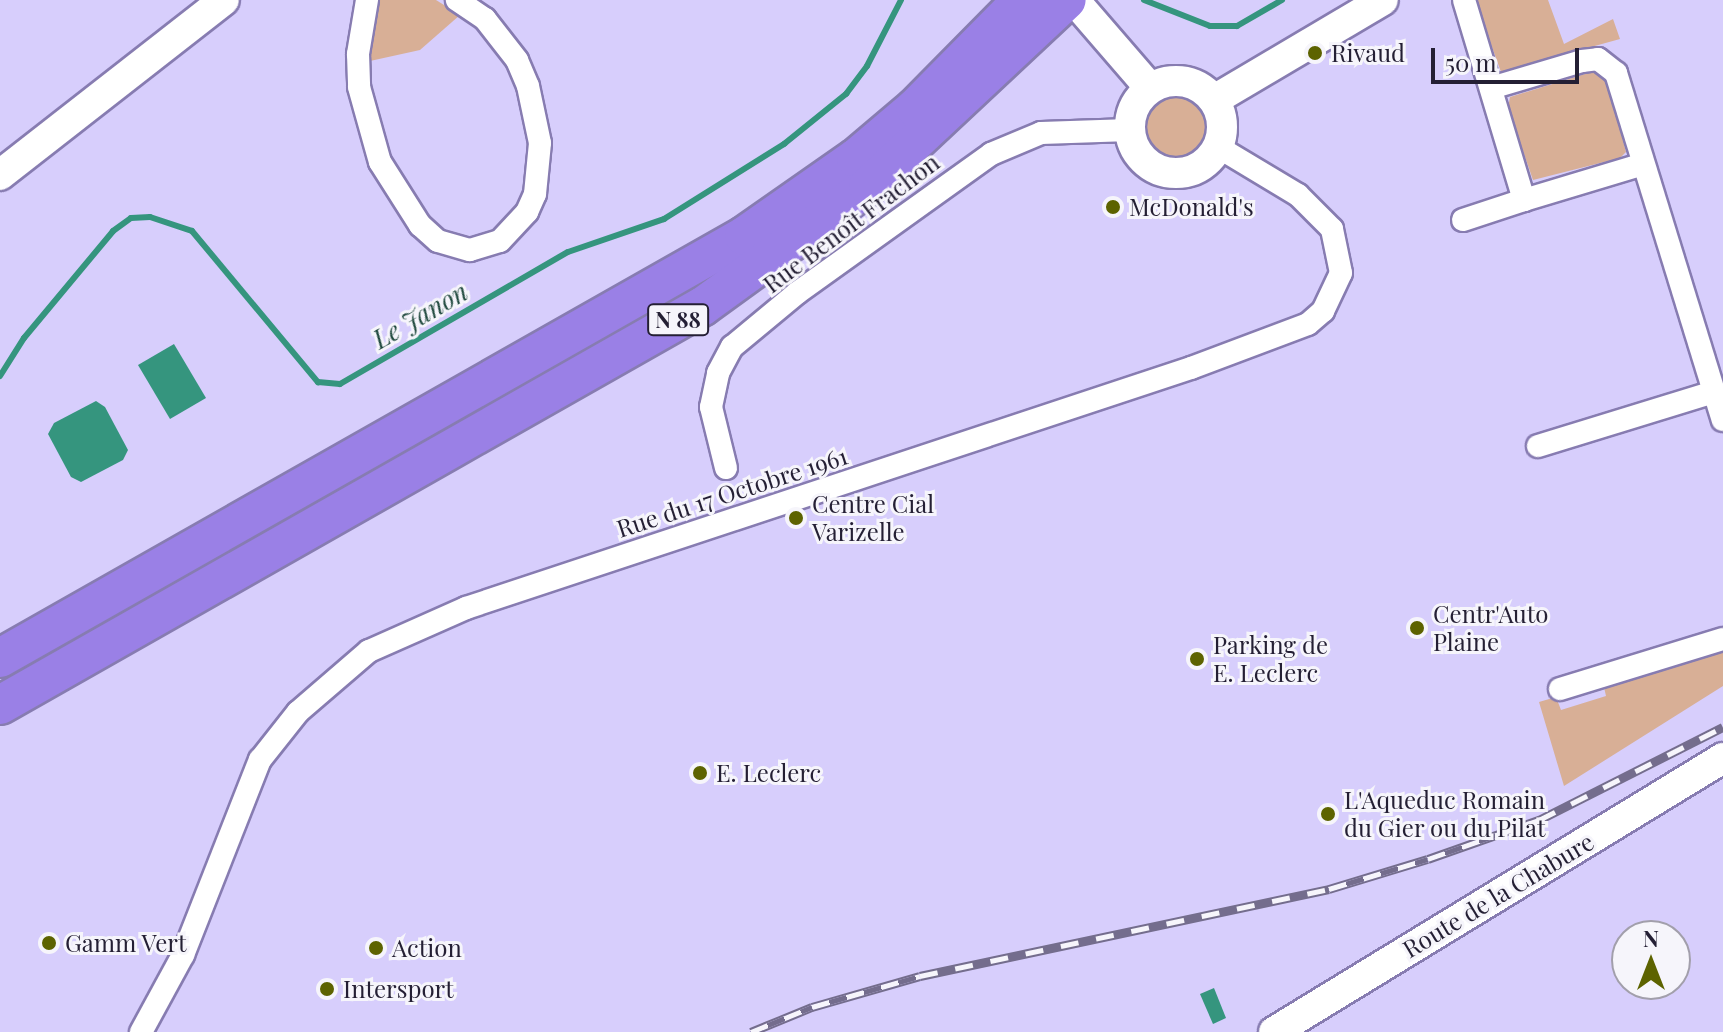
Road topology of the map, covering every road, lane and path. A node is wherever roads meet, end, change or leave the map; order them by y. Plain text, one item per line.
1 (224, 0) edge
2 (367, 0) edge
3 (457, 0) edge
4 (1022, 0) edge
5 (1383, 0) edge
6 (1464, 0) edge
7 (1076, 5) edge
8 (1150, 88) junction
9 (1491, 88) junction
10 (1214, 100) junction
11 (1130, 130) junction
12 (1218, 147) junction
13 (1643, 164) junction
14 (0, 175) edge
15 (1524, 200) junction
16 (1463, 220) dead end
17 (1713, 392) junction
18 (1723, 420) edge
19 (1538, 446) dead end
20 (726, 468) dead end
21 (1723, 639) edge
22 (0, 658) edge
23 (1560, 689) dead end
24 (0, 705) edge
25 (1723, 758) edge
26 (141, 1032) edge
27 (1274, 1032) edge

1 - 14 main road
2 - 3 street
4 - 22 highway, N 88
5 - 10 main road
6 - 9 street
7 - 8 main road
7 - 24 highway, N 88
8 - 10 main road
8 - 11 main road
9 - 13 street
9 - 15 street
10 - 12 main road
11 - 12 main road
11 - 20 street, Rue Benoît Frachon
12 - 26 street, Rue du 17 Octobre 1961
13 - 15 street
13 - 17 street
15 - 16 street
17 - 18 street
17 - 19 street
21 - 23 street
25 - 27 main road, Route de la Chabure

